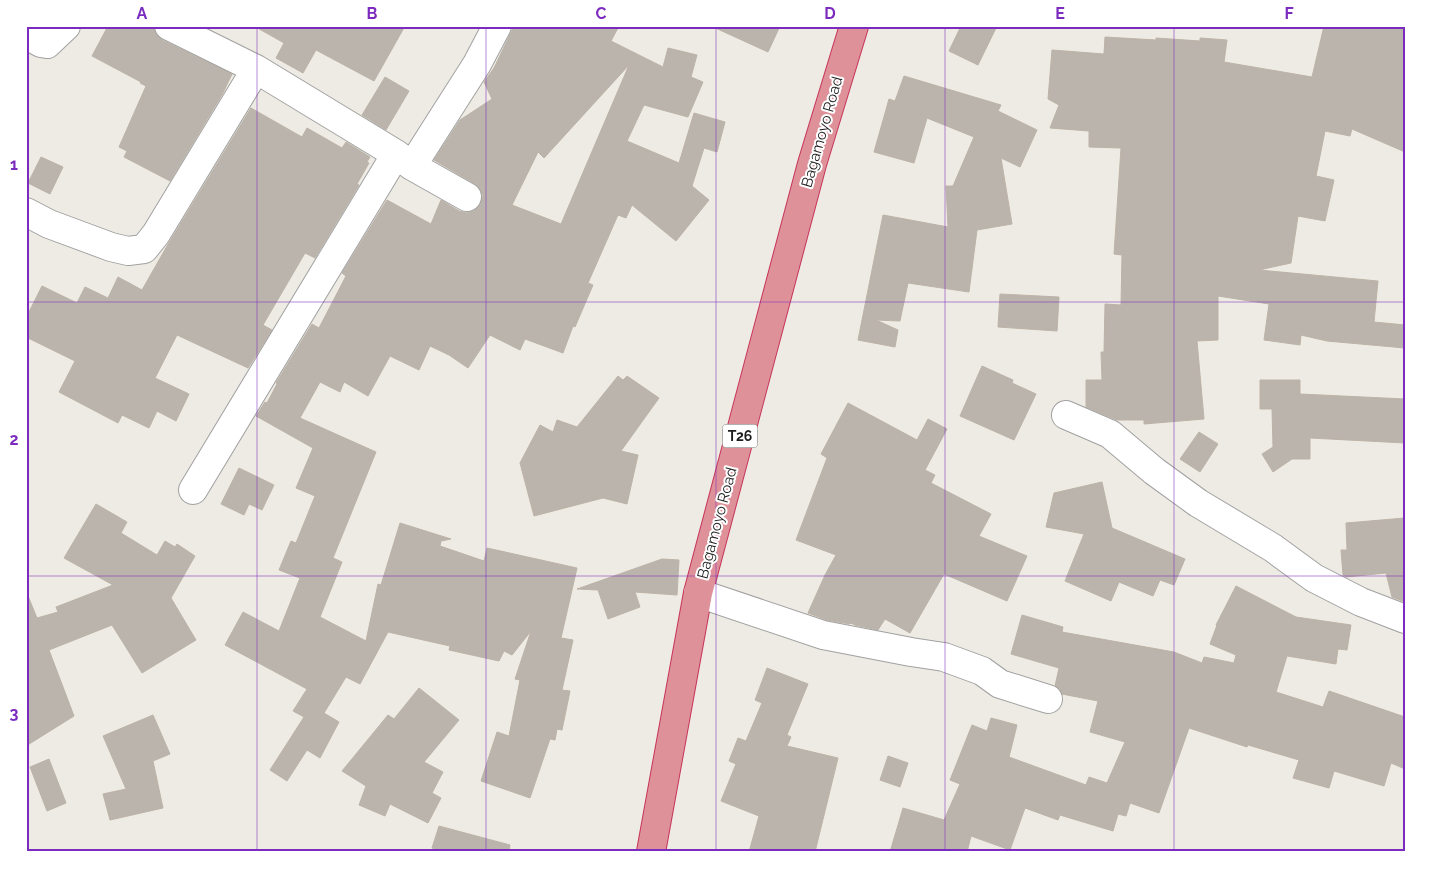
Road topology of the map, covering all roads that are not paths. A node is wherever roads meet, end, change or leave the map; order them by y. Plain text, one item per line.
1 (66, 26) edge
2 (169, 26) edge
3 (497, 26) edge
4 (854, 26) edge
5 (26, 35) edge
6 (256, 69) junction
7 (404, 160) junction
8 (467, 197) dead end
9 (26, 212) edge
10 (1066, 415) dead end
11 (193, 490) dead end
12 (698, 593) junction
13 (1405, 619) edge
14 (1048, 699) dead end
15 (651, 852) edge

1 - 5 street
2 - 6 street
3 - 7 street
4 - 12 highway, Bagamoyo Road / T26
6 - 7 street
6 - 9 street
7 - 8 street
7 - 11 street
10 - 13 street
12 - 14 street
12 - 15 highway, Bagamoyo Road / T26

